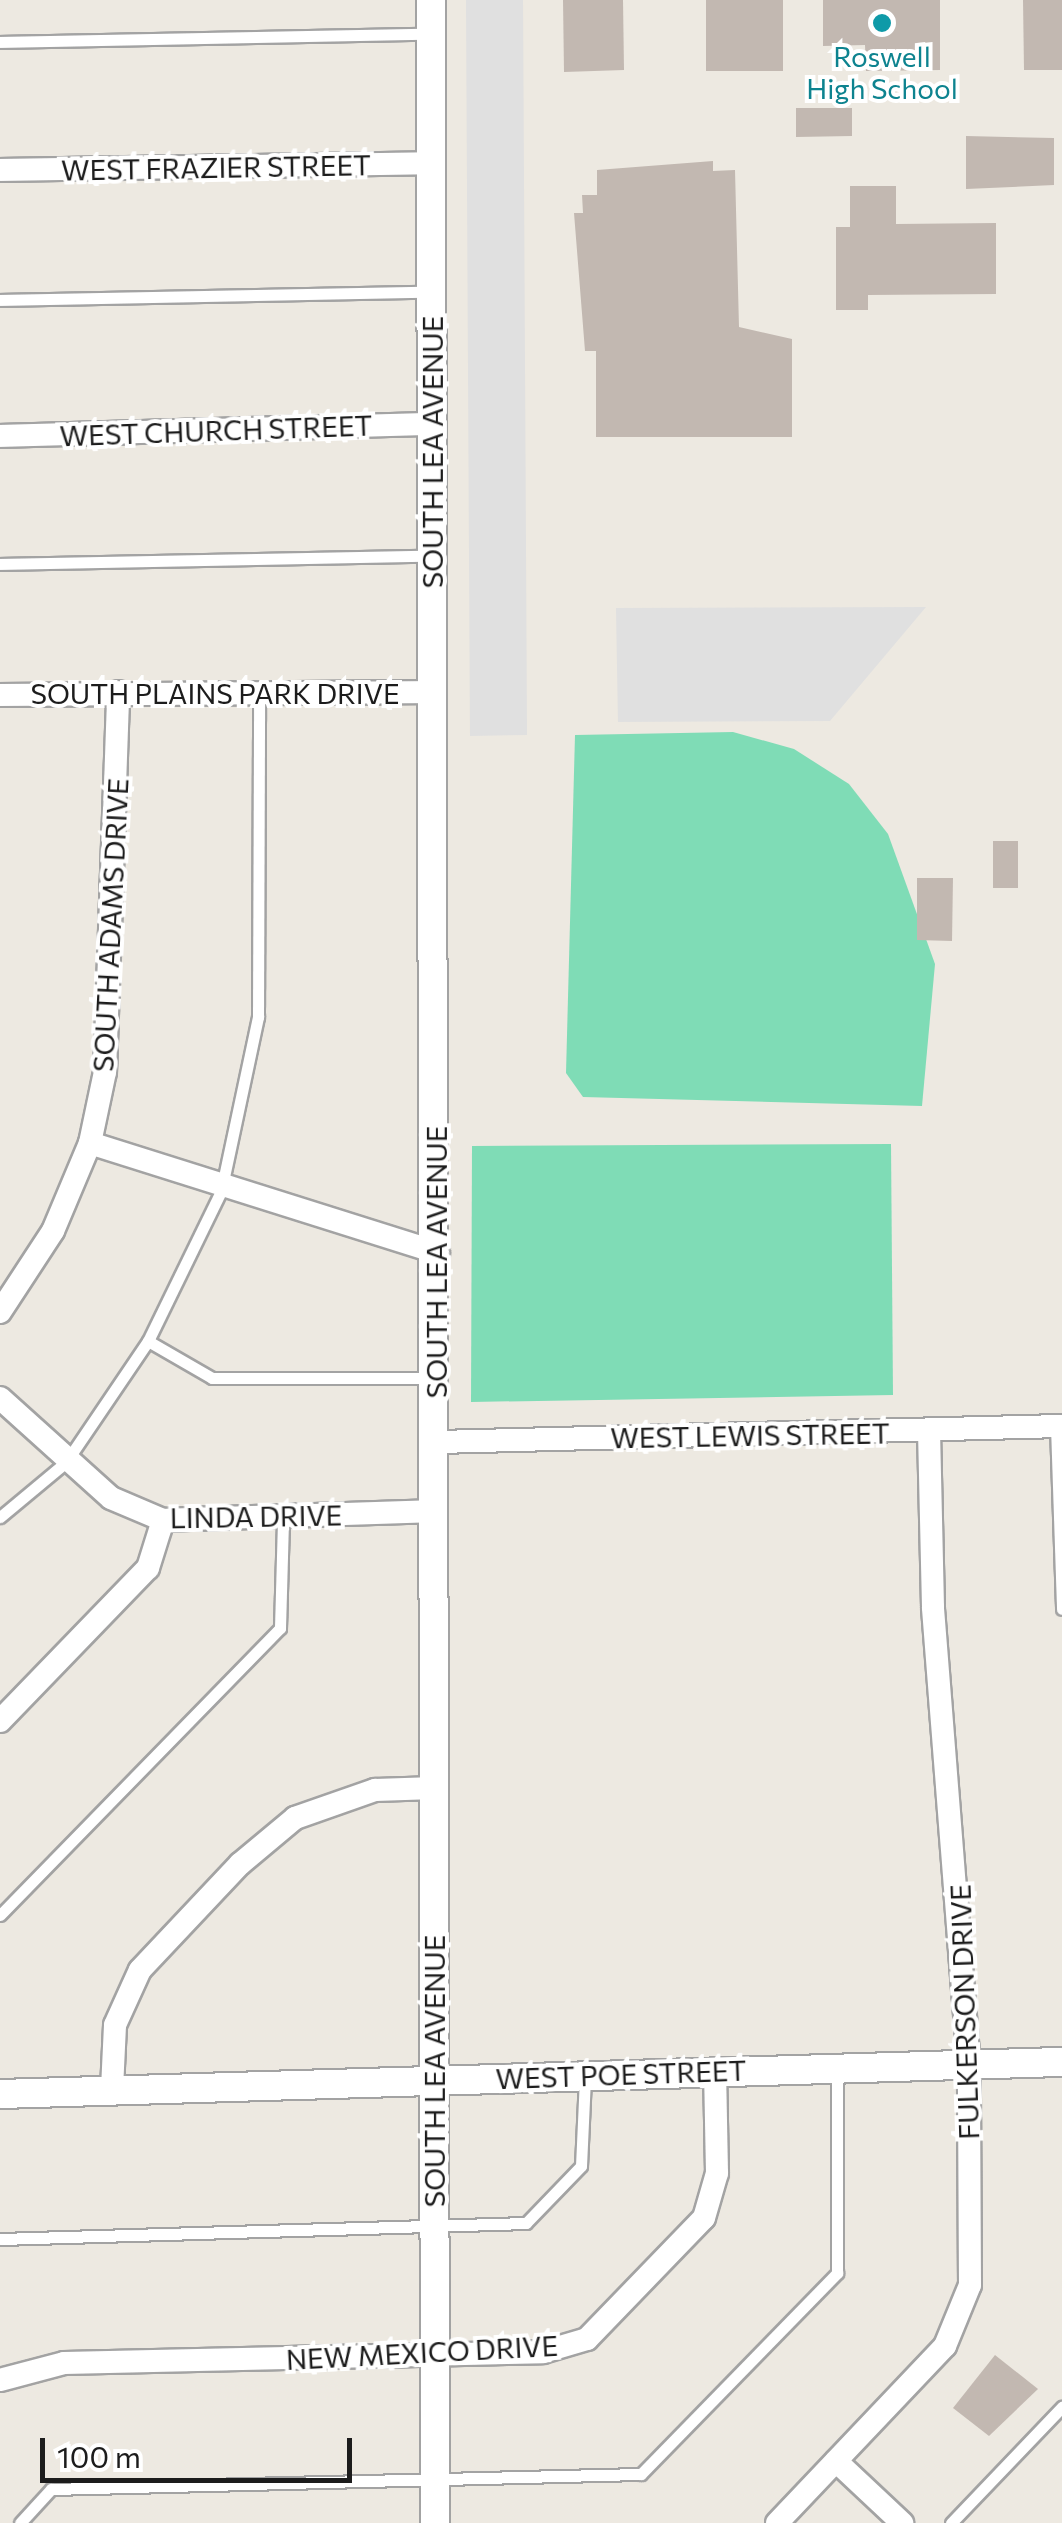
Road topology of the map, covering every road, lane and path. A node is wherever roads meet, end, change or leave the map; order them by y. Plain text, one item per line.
1 (432, 0) edge
2 (432, 34) junction
3 (0, 42) edge
4 (432, 163) junction
5 (0, 170) edge
6 (432, 292) junction
7 (0, 300) edge
8 (432, 424) junction
9 (0, 436) edge
10 (433, 556) junction
11 (0, 564) edge
12 (259, 690) junction
13 (118, 692) junction
14 (431, 692) junction
15 (0, 695) edge
16 (90, 1143) junction
17 (221, 1191) junction
18 (438, 1253) junction
19 (0, 1312) edge
20 (148, 1342) junction
21 (435, 1378) junction
22 (0, 1398) edge
23 (1059, 1426) edge
24 (929, 1431) junction
25 (438, 1442) junction
26 (66, 1462) junction
27 (434, 1511) junction
28 (0, 1517) edge
29 (284, 1518) junction
30 (163, 1520) junction
31 (1062, 1609) edge
32 (0, 1721) edge
33 (434, 1788) junction
34 (0, 1915) edge
35 (1062, 2062) edge
36 (969, 2066) junction
37 (837, 2068) junction
38 (715, 2070) junction
39 (585, 2075) junction
40 (435, 2080) junction
41 (112, 2090) junction
42 (0, 2094) edge
43 (434, 2226) junction
44 (0, 2238) edge
45 (436, 2354) junction
46 (0, 2380) edge
47 (1062, 2407) edge
48 (836, 2461) junction
49 (435, 2481) junction
50 (20, 2523) edge
51 (435, 2523) edge
52 (777, 2523) edge
53 (902, 2523) edge
54 (951, 2523) edge

1 - 2 street, SOUTH LEA AVENUE
2 - 3 lane
2 - 4 street, SOUTH LEA AVENUE
4 - 5 street, WEST FRAZIER STREET
4 - 6 street, SOUTH LEA AVENUE
6 - 7 lane
6 - 8 street, SOUTH LEA AVENUE
8 - 9 street, WEST CHURCH STREET
8 - 10 street, SOUTH LEA AVENUE
10 - 11 lane
10 - 14 street, SOUTH LEA AVENUE
12 - 13 street, SOUTH PLAINS PARK DRIVE
12 - 14 street, SOUTH PLAINS PARK DRIVE
12 - 17 lane
13 - 15 street, SOUTH PLAINS PARK DRIVE
13 - 16 street, SOUTH ADAMS DRIVE
14 - 18 street, SOUTH LEA AVENUE
16 - 17 street
16 - 19 street, SOUTH ADAMS DRIVE
17 - 18 street
17 - 20 lane
18 - 21 street, SOUTH LEA AVENUE
20 - 21 lane
20 - 26 lane
21 - 25 street, SOUTH LEA AVENUE
22 - 26 street, LINDA DRIVE
23 - 24 street, WEST LEWIS STREET
23 - 31 lane
24 - 25 street, WEST LEWIS STREET
24 - 36 street, FULKERSON DRIVE
25 - 27 street, SOUTH LEA AVENUE
26 - 28 lane
26 - 30 street, LINDA DRIVE
27 - 29 street, LINDA DRIVE
27 - 33 street, SOUTH LEA AVENUE
29 - 30 street, LINDA DRIVE
29 - 34 lane
30 - 32 street
33 - 40 street, SOUTH LEA AVENUE
33 - 41 street
35 - 36 street, WEST POE STREET
36 - 37 street, WEST POE STREET
36 - 48 street, FULKERSON DRIVE
37 - 38 street, WEST POE STREET
37 - 49 lane
38 - 39 street, WEST POE STREET
38 - 45 street, NEW MEXICO DRIVE
39 - 40 street, WEST POE STREET
39 - 43 lane
40 - 41 street, WEST POE STREET
40 - 43 street, SOUTH LEA AVENUE
41 - 42 street, WEST POE STREET
43 - 44 lane
43 - 45 street, SOUTH LEA AVENUE
45 - 46 street, NEW MEXICO DRIVE
45 - 49 street, SOUTH LEA AVENUE
47 - 54 lane
48 - 52 street, FULKERSON DRIVE
48 - 53 street
49 - 50 lane
49 - 51 street, SOUTH LEA AVENUE

